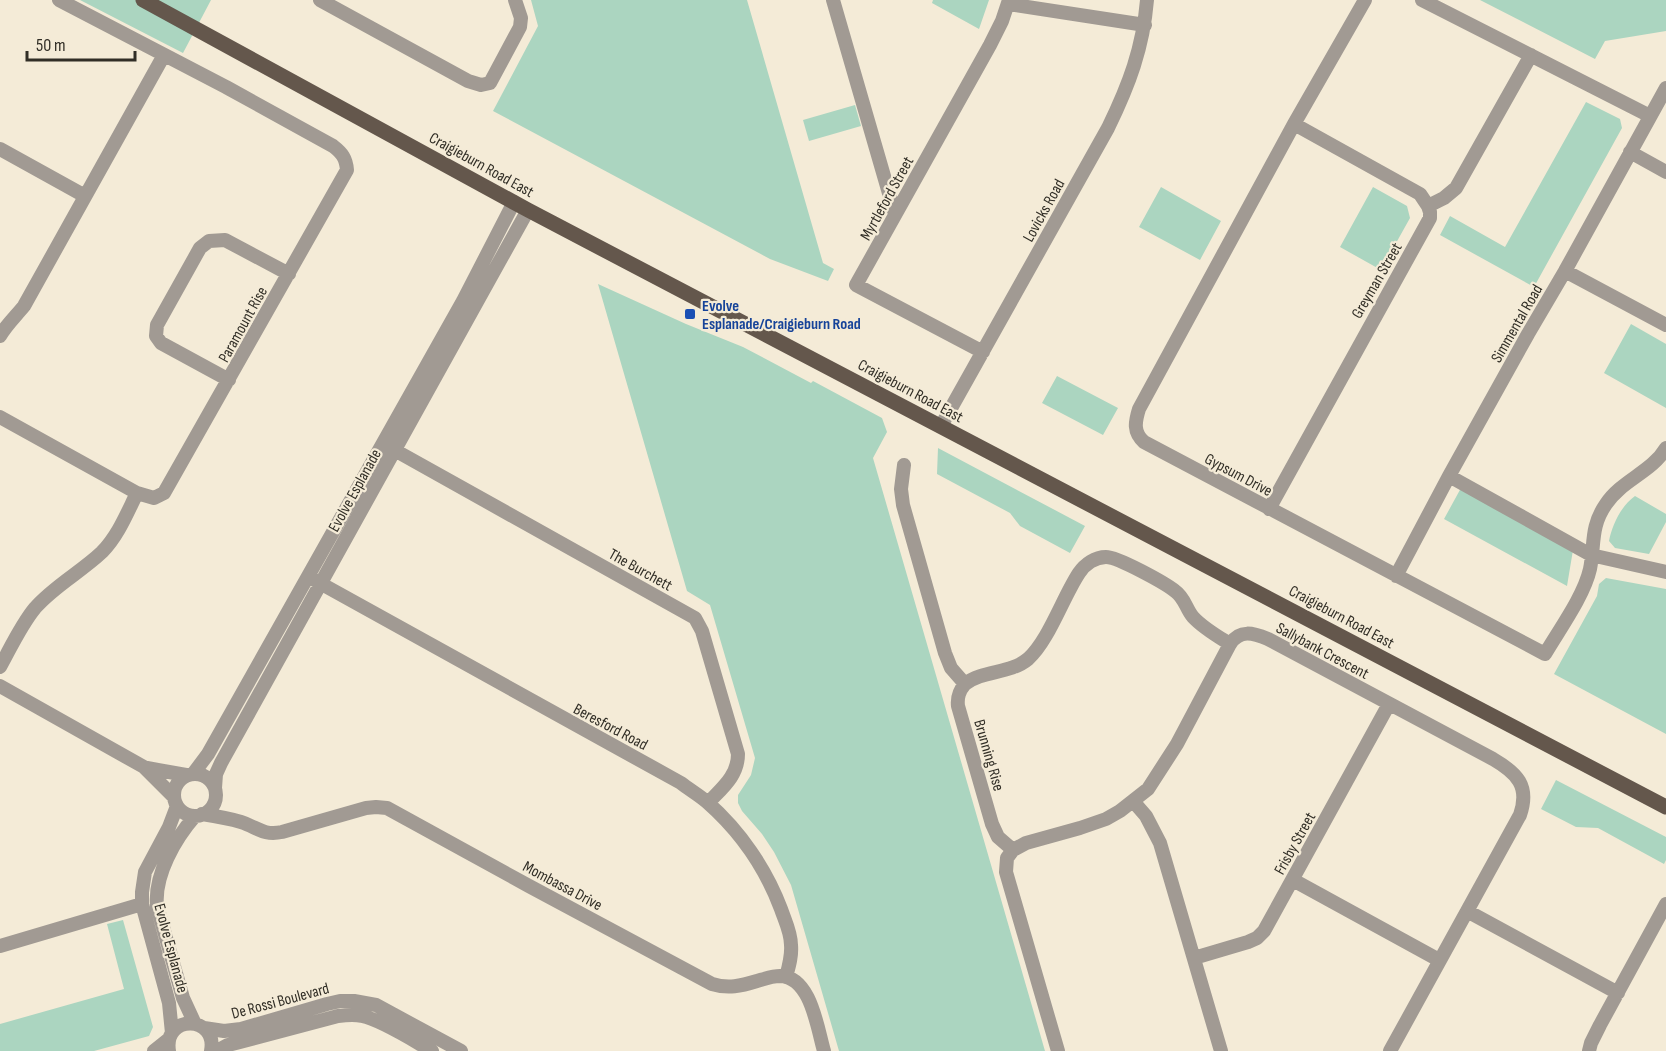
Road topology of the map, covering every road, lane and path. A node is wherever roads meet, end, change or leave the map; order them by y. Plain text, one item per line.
1 (59, 0) edge
2 (143, 0) edge
3 (320, 0) edge
4 (515, 0) edge
5 (833, 0) edge
6 (1147, 0) edge
7 (1365, 0) edge
8 (1422, 0) edge
9 (1008, 2) edge
10 (1145, 25) junction
11 (164, 55) junction
12 (1531, 56) junction
13 (1666, 88) edge
14 (1650, 116) junction
15 (1294, 124) junction
16 (0, 149) edge
17 (1630, 152) junction
18 (1666, 172) edge
19 (85, 196) junction
20 (514, 202) junction
21 (1428, 206) junction
22 (528, 210) junction
23 (895, 214) junction
24 (1565, 271) junction
25 (289, 274) junction
26 (1666, 325) edge
27 (0, 336) edge
28 (982, 352) junction
29 (229, 380) junction
30 (0, 417) edge
31 (941, 426) junction
32 (388, 447) junction
33 (1666, 448) edge
34 (904, 465) dead end
35 (1449, 476) junction
36 (138, 493) junction
37 (1269, 509) junction
38 (1591, 555) junction
39 (1666, 572) edge
40 (1396, 576) junction
41 (315, 580) junction
42 (1230, 644) junction
43 (0, 667) edge
44 (965, 684) junction
45 (0, 686) edge
46 (1389, 704) junction
47 (144, 767) junction
48 (190, 774) junction
49 (215, 791) junction
50 (1133, 801) junction
51 (175, 802) junction
52 (708, 803) junction
53 (1666, 807) edge
54 (198, 815) junction
55 (245, 823) junction
56 (1013, 850) junction
57 (1293, 880) junction
58 (142, 904) junction
59 (1666, 904) edge
60 (1467, 911) junction
61 (0, 946) edge
62 (1194, 958) junction
63 (1439, 960) junction
64 (786, 977) junction
65 (1618, 993) junction
66 (200, 1026) junction
67 (170, 1041) edge
68 (154, 1051) edge
69 (211, 1051) edge
70 (217, 1051) edge
71 (432, 1051) edge
72 (461, 1051) edge
73 (824, 1051) edge
74 (1058, 1051) edge
75 (1221, 1051) edge
76 (1390, 1051) edge
77 (1588, 1051) edge

1 - 11 street
2 - 20 main road, Craigieburn Road East
3 - 4 street
5 - 23 street
6 - 10 street, Lovicks Road
7 - 15 street, Gypsum Drive
8 - 12 street
9 - 10 street
9 - 23 street, Myrtleford Street
10 - 28 street, Lovicks Road
11 - 19 street
11 - 25 street, Paramount Rise
12 - 14 street
12 - 21 street
13 - 14 street, Simmental Road
14 - 17 street, Simmental Road
15 - 21 street
15 - 37 street, Gypsum Drive
16 - 19 street
17 - 18 street
17 - 24 street, Simmental Road
19 - 27 street
20 - 22 main road, Craigieburn Road East
20 - 32 street, Evolve Esplanade
21 - 37 street, Greyman Street
22 - 31 main road, Craigieburn Road East
22 - 32 street, Evolve Esplanade
23 - 28 street, Myrtleford Street
24 - 26 street
24 - 35 street, Simmental Road
25 - 29 street, Paramount Rise
25 - 29 street
28 - 31 street, Lovicks Road
29 - 36 street, Paramount Rise
30 - 36 street
31 - 53 main road, Craigieburn Road East
32 - 41 street, Evolve Esplanade
32 - 52 street, The Burchett
33 - 38 street, Gypsum Drive
34 - 44 street
35 - 38 street
35 - 40 street, Simmental Road
36 - 43 street
37 - 40 street, Gypsum Drive
38 - 39 street
38 - 40 street, Gypsum Drive
41 - 48 street, Evolve Esplanade
41 - 49 street, Evolve Esplanade
41 - 52 street, Beresford Road
42 - 44 street
42 - 46 street, Sallybank Crescent
42 - 50 street
44 - 56 street, Brunning Rise
45 - 47 street
46 - 57 street, Frisby Street
46 - 60 street, Sallybank Crescent
47 - 48 street
47 - 51 street
48 - 49 street
48 - 51 street
49 - 54 street
49 - 55 street, Mombassa Drive
50 - 56 street
50 - 62 street
51 - 54 street
51 - 58 street, Evolve Esplanade
52 - 64 street, Beresford Road
54 - 55 street, Mombassa Drive
54 - 66 street, Evolve Esplanade
55 - 64 street, Mombassa Drive
56 - 74 street
57 - 62 street, Frisby Street
57 - 63 street
58 - 61 street
58 - 67 street, Evolve Esplanade
59 - 65 street
60 - 63 street, Sallybank Crescent
60 - 65 street
62 - 75 street
63 - 76 street
64 - 73 street
65 - 77 street
66 - 67 street
66 - 69 street, Evolve Esplanade
66 - 72 street, De Rossi Boulevard
67 - 68 street
70 - 71 street, De Rossi Boulevard

